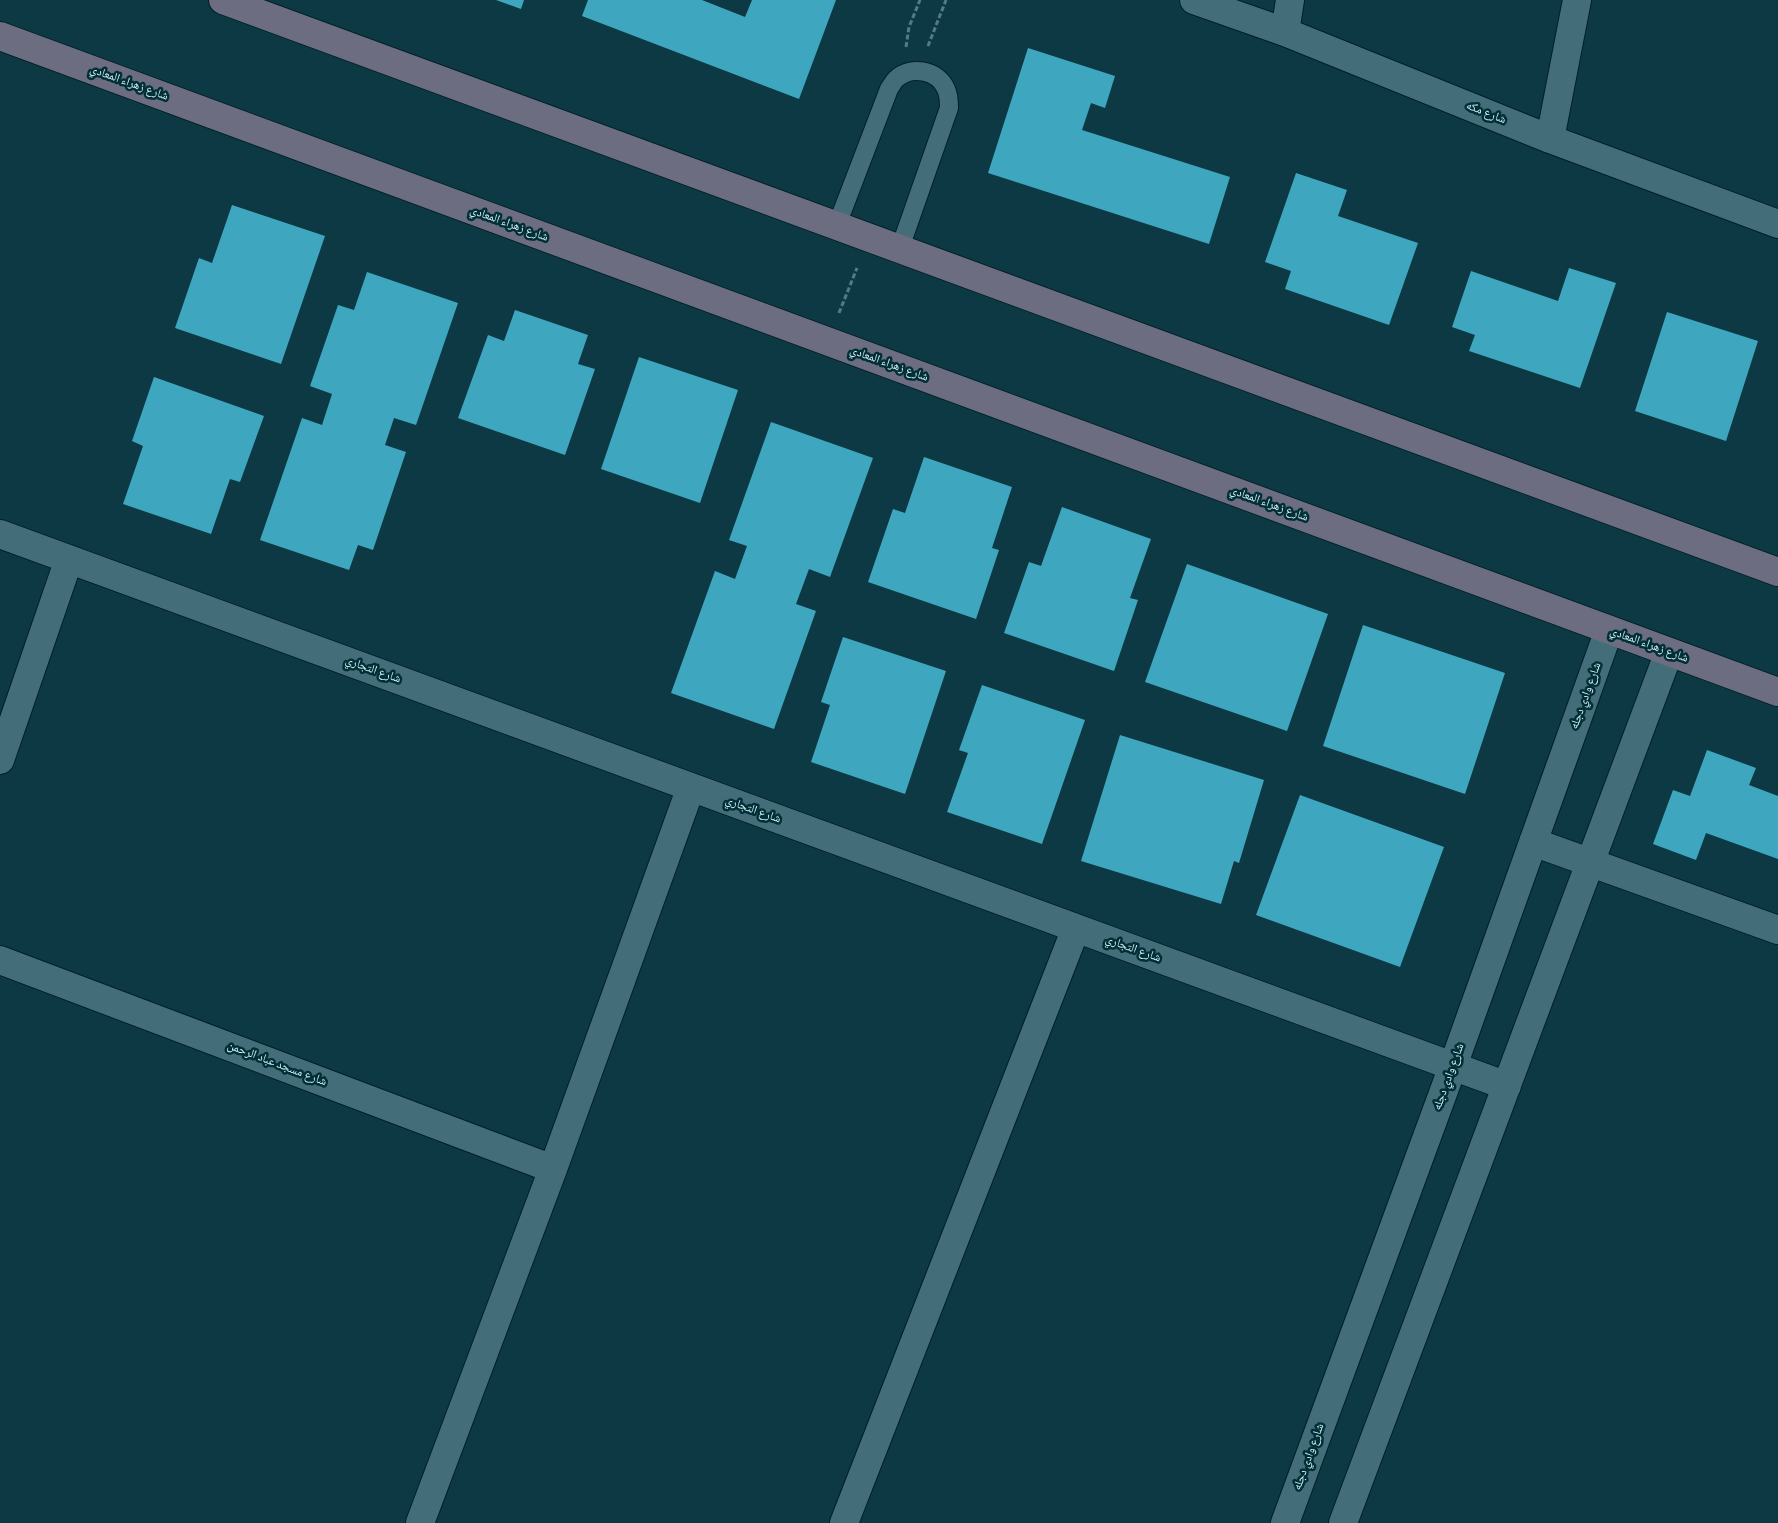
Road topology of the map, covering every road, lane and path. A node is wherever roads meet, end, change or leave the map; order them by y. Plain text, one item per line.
1 (223, 0) edge
2 (920, 0) edge
3 (946, 0) edge
4 (1194, 0) edge
5 (1290, 0) edge
6 (1577, 0) edge
7 (939, 17) dead end
8 (1285, 32) junction
9 (0, 36) edge
10 (907, 72) junction
11 (1550, 139) junction
12 (1778, 224) edge
13 (837, 225) junction
14 (870, 237) junction
15 (900, 248) junction
16 (828, 342) junction
17 (0, 534) edge
18 (69, 559) junction
19 (1778, 572) edge
20 (1609, 630) junction
21 (1669, 652) junction
22 (1778, 692) edge
23 (0, 760) edge
24 (691, 787) junction
25 (1533, 842) junction
26 (1590, 862) junction
27 (1076, 928) junction
28 (1778, 930) edge
29 (0, 960) edge
30 (1453, 1066) junction
31 (1506, 1086) junction
32 (553, 1169) junction
33 (420, 1523) edge
34 (844, 1523) edge
35 (1285, 1523) edge
36 (1343, 1523) edge

1 - 13 main road
2 - 10 path
3 - 7 path
4 - 8 street, شارع مكه
5 - 8 street
6 - 11 street
8 - 11 street, شارع مكه
9 - 16 main road, شارع زهراء المعادي
10 - 13 lane
10 - 15 lane
11 - 12 street, شارع مكه
13 - 14 main road
14 - 15 main road
14 - 16 path
15 - 19 main road
16 - 20 main road, شارع زهراء المعادي
17 - 18 street, شارع التجاري
18 - 23 street
18 - 24 street, شارع التجاري
20 - 21 main road, شارع زهراء المعادي
20 - 25 street, شارع وادي دجله
21 - 22 main road, شارع زهراء المعادي
21 - 26 street
24 - 27 street, شارع التجاري
24 - 32 street
25 - 26 street
25 - 30 street, شارع وادي دجله
26 - 28 street
26 - 31 street
27 - 30 street, شارع التجاري
27 - 34 street
29 - 32 street, شارع مسجد عباد الرحمن
30 - 31 street, شارع التجاري
30 - 35 street, شارع وادي دجله
31 - 36 street
32 - 33 street

